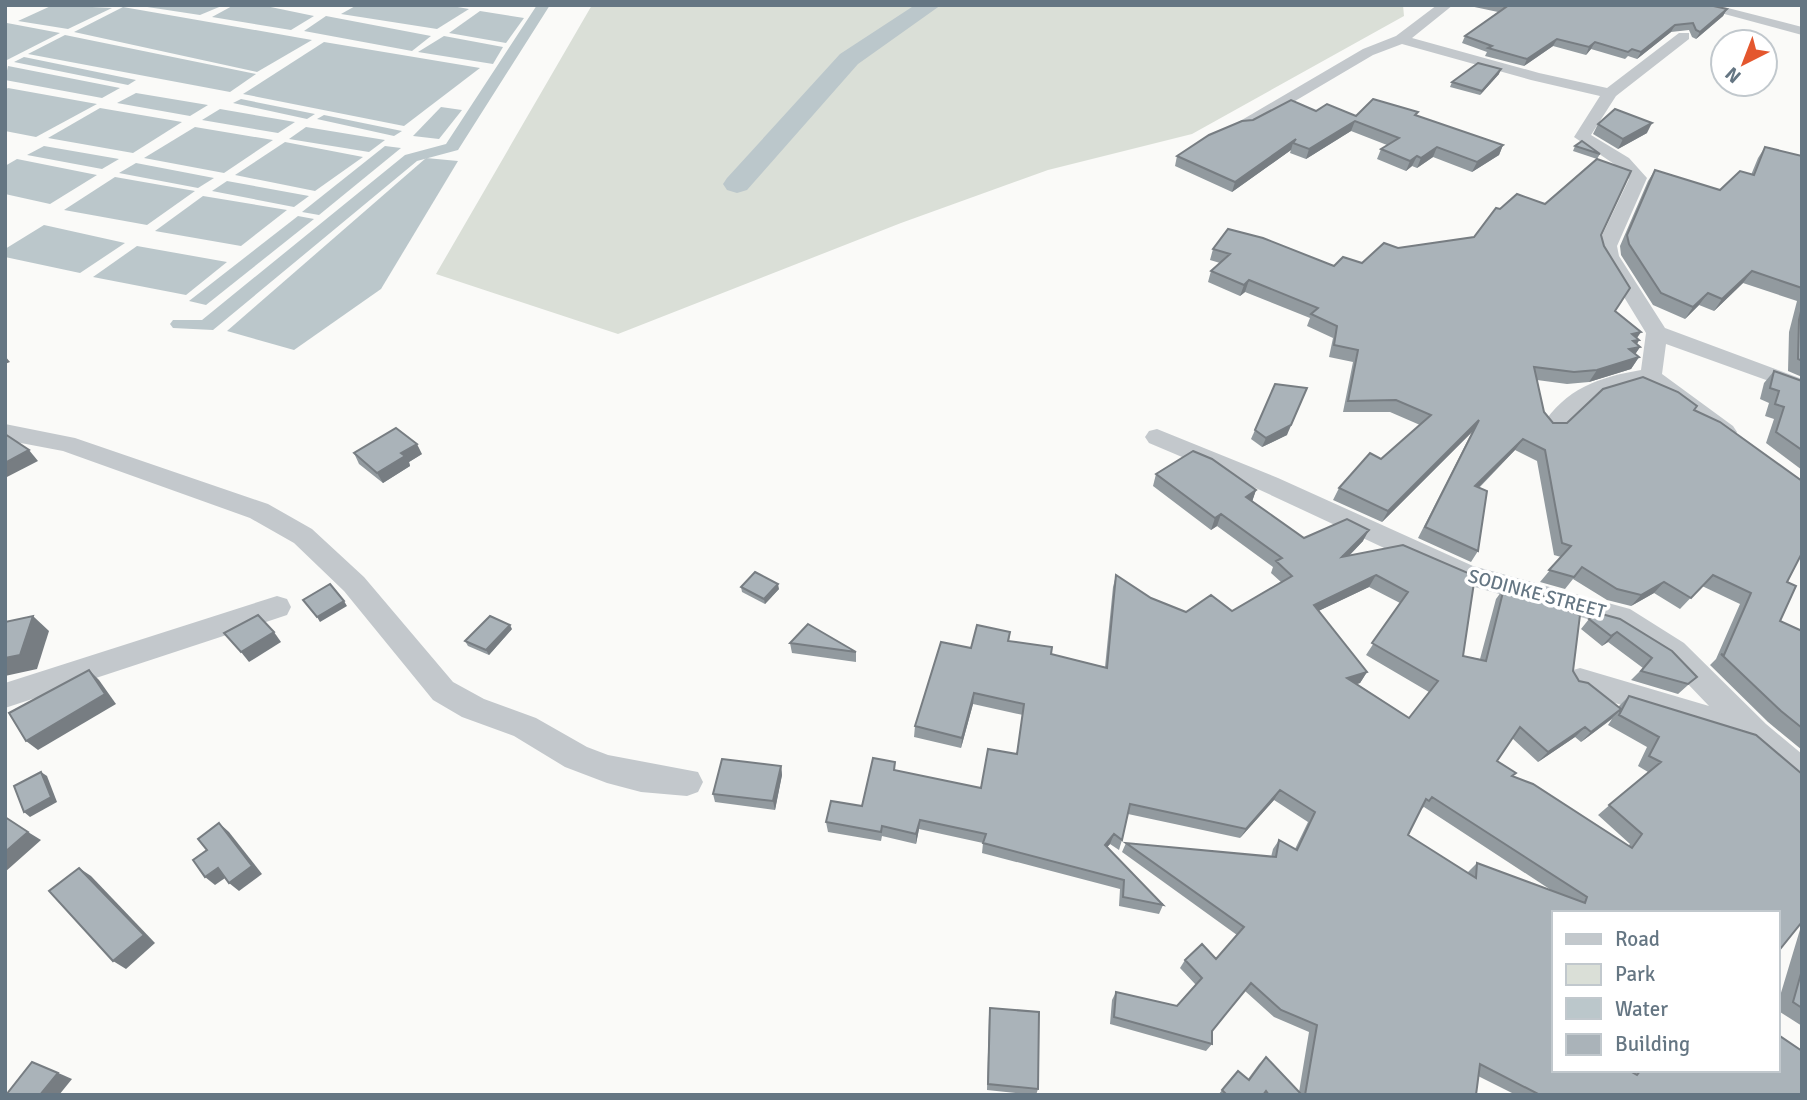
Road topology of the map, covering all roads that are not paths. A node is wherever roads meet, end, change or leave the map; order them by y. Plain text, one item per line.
1 (1446, 5) edge
2 (1698, 5) edge
3 (1802, 31) edge
4 (1684, 36) edge
5 (1401, 39) junction
6 (1609, 93) junction
7 (1243, 124) edge
8 (1657, 333) junction
9 (1651, 376) junction
10 (1800, 386) edge
11 (1555, 426) edge
12 (5, 432) edge
13 (1157, 437) dead end
14 (1739, 442) edge
15 (278, 607) dead end
16 (1580, 680) edge
17 (5, 696) edge
18 (1755, 733) junction
19 (1802, 774) edge
20 (687, 782) dead end

1 - 5 street
2 - 3 street
4 - 6 street
5 - 6 street
5 - 7 street
6 - 8 street
8 - 9 street
8 - 10 street
9 - 11 street
9 - 14 street
12 - 20 street
13 - 18 street, SODINKE STREET
15 - 17 street
16 - 18 street
18 - 19 street, SODINKE STREET

